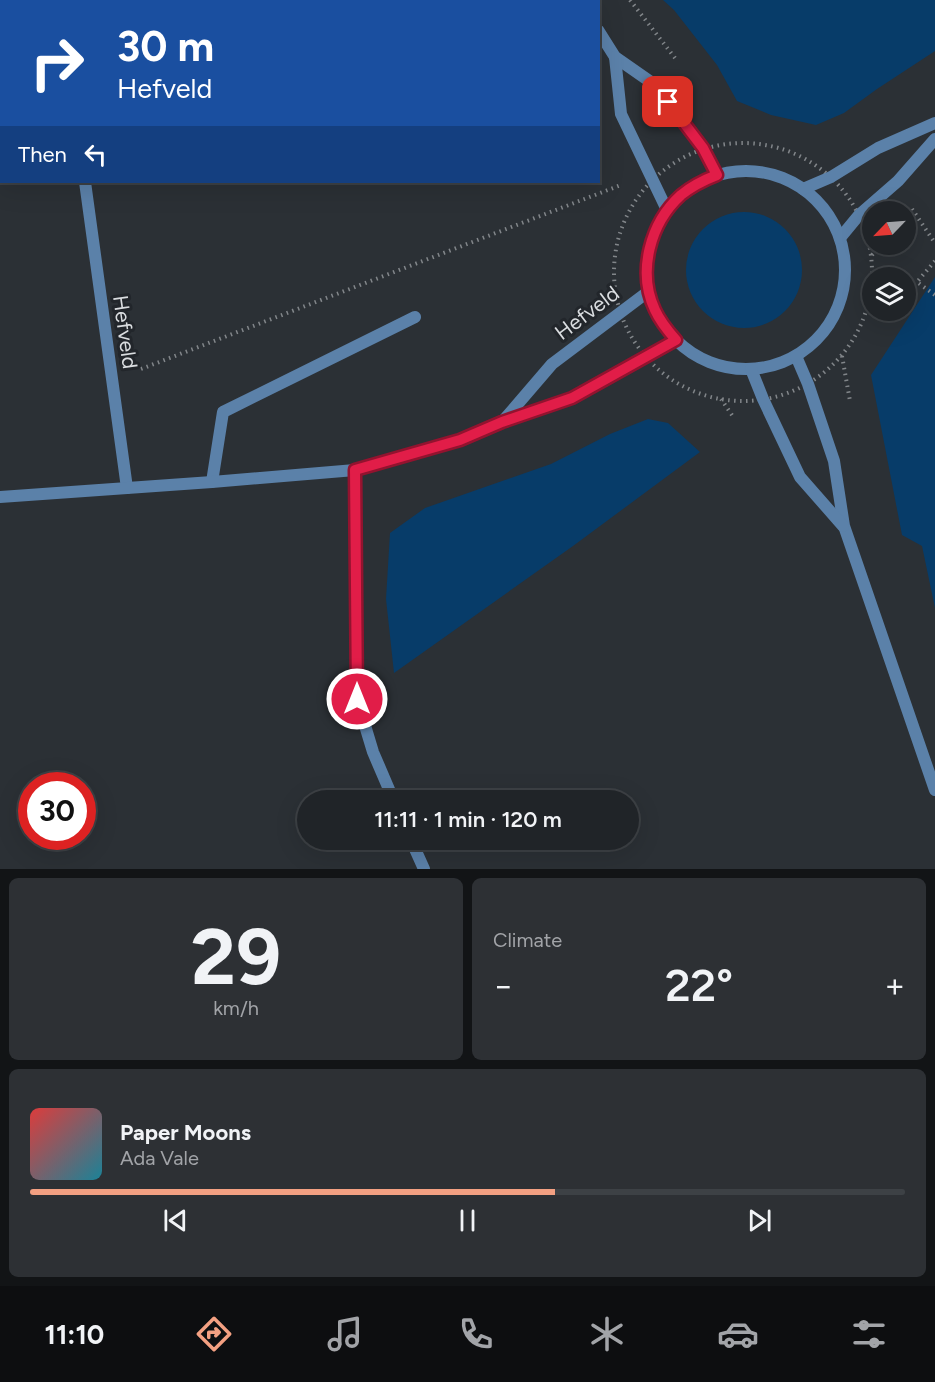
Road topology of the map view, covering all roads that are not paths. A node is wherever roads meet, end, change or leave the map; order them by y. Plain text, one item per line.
1 (600, 33) edge
2 (615, 57) junction
3 (935, 123) edge
4 (935, 139) edge
5 (717, 175) junction
6 (85, 183) edge
7 (803, 189) junction
8 (667, 210) junction
9 (840, 238) junction
10 (649, 291) junction
11 (415, 317) dead end
12 (676, 340) junction
13 (796, 356) junction
14 (751, 369) junction
15 (502, 422) junction
16 (355, 470) junction
17 (212, 482) junction
18 (127, 488) junction
19 (0, 496) edge
20 (843, 526) junction
21 (389, 790) edge
22 (935, 790) edge
23 (415, 850) edge
24 (424, 869) edge

1 - 2 street
2 - 5 street
2 - 8 street
3 - 7 street
4 - 9 street
5 - 7 street
5 - 8 street
6 - 18 street, Hefveld
7 - 9 street
8 - 10 street
9 - 13 street
10 - 12 street
10 - 15 street, Hefveld
11 - 17 street
12 - 14 street
12 - 15 street, Hefveld
13 - 14 street
13 - 20 street
14 - 20 street
15 - 16 street, Hefveld
16 - 17 street, Hefveld
16 - 21 street
17 - 18 street, Hefveld
18 - 19 street, Hefveld
20 - 22 street
23 - 24 street

